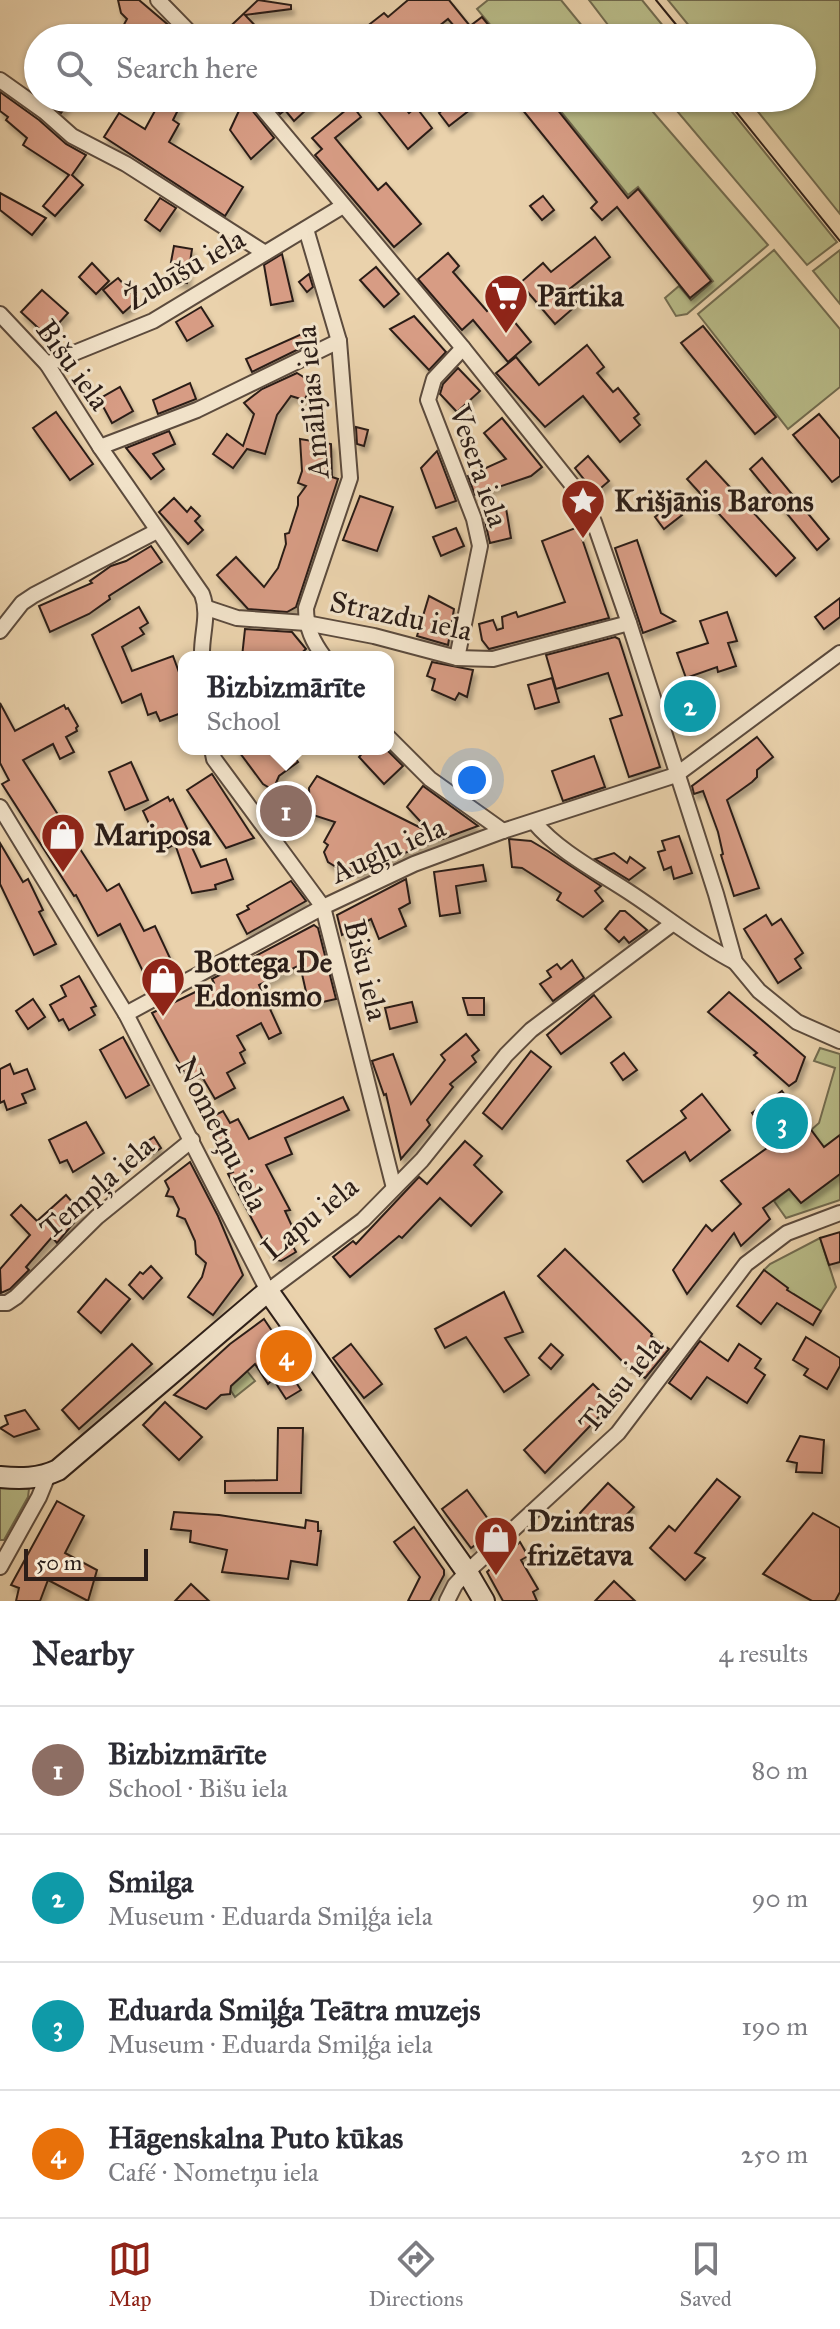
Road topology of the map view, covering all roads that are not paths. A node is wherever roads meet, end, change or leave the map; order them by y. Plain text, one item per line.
1 (158, 0) edge
2 (181, 24) edge
3 (0, 80) edge
4 (24, 97) edge
5 (45, 112) edge
6 (266, 112) edge
7 (343, 206) junction
8 (306, 229) junction
9 (265, 253) junction
10 (0, 314) edge
11 (339, 341) junction
12 (463, 348) junction
13 (47, 364) junction
14 (100, 447) junction
15 (157, 531) junction
16 (207, 608) junction
17 (306, 623) junction
18 (629, 623) junction
19 (0, 631) edge
20 (202, 651) edge
21 (320, 651) edge
22 (840, 653) edge
23 (457, 658) junction
24 (394, 743) edge
25 (213, 755) edge
26 (676, 775) junction
27 (0, 807) edge
28 (534, 822) junction
29 (503, 831) junction
30 (323, 907) junction
31 (672, 924) junction
32 (735, 962) junction
33 (126, 1014) junction
34 (840, 1041) edge
35 (192, 1140) junction
36 (394, 1188) junction
37 (840, 1213) edge
38 (268, 1291) junction
39 (0, 1303) edge
40 (48, 1475) junction
41 (0, 1477) edge
42 (1, 1563) edge
43 (467, 1572) junction
44 (447, 1601) edge
45 (484, 1601) edge

1 - 2 street
3 - 4 street
5 - 9 street
6 - 7 street
7 - 8 street, Žubīšu iela
7 - 12 street
8 - 9 street, Žubīšu iela
8 - 11 street, Amālijas iela
9 - 13 street, Žubīšu iela
10 - 13 street, Bišu iela
11 - 14 street
11 - 17 street, Amālijas iela
12 - 18 street
12 - 23 street, Vesera iela
13 - 14 street, Bišu iela
14 - 15 street, Bišu iela
15 - 16 street, Bišu iela
15 - 19 street
16 - 17 street, Strazdu iela
16 - 20 street
17 - 21 street
17 - 23 street, Strazdu iela
18 - 23 street, Strazdu iela
18 - 26 street
22 - 26 street, Augļu iela
24 - 29 street
25 - 30 street, Bišu iela
26 - 28 street, Augļu iela
26 - 32 street
27 - 33 street, Nometņu iela
28 - 29 street, Augļu iela
28 - 31 street
29 - 30 street, Augļu iela
30 - 33 street, Augļu iela
30 - 36 street, Bišu iela
31 - 32 street
31 - 36 street, Lapu iela
32 - 34 street
33 - 35 street, Nometņu iela
35 - 38 street, Nometņu iela
35 - 39 street, Tempļa iela
36 - 38 street, Lapu iela
37 - 43 street, Talsu iela
38 - 40 street, Lapu iela
38 - 43 street, Nometņu iela
40 - 41 street
40 - 42 street, Lapu iela
43 - 44 street, Talsu iela
43 - 45 street, Nometņu iela

